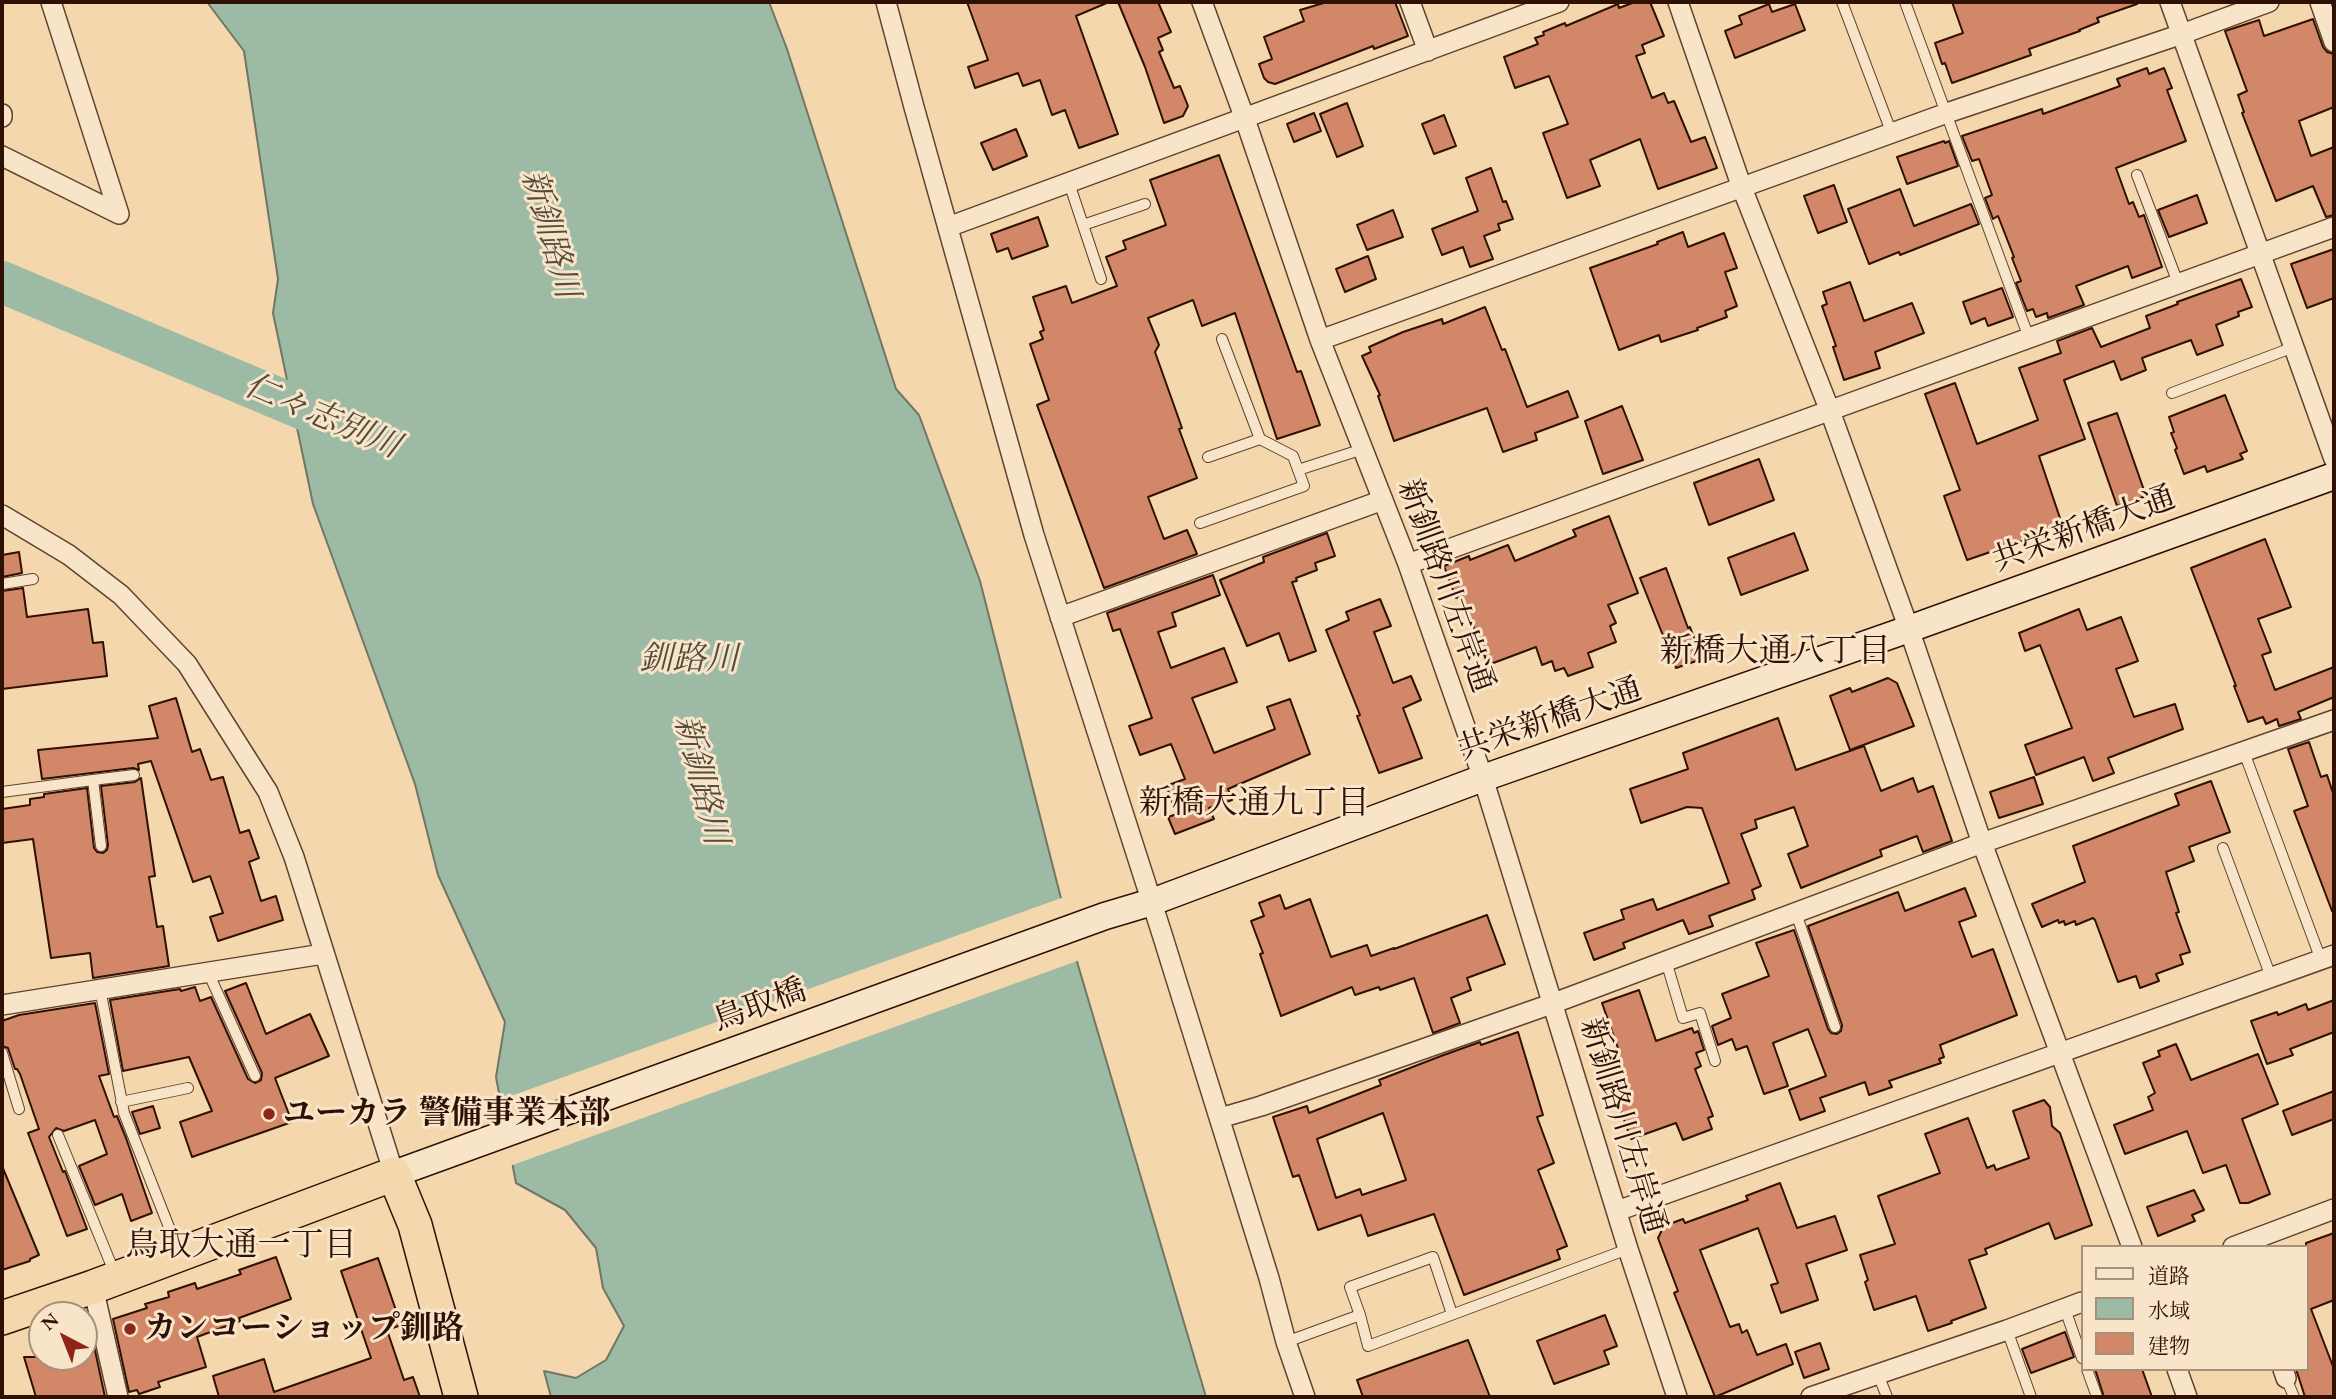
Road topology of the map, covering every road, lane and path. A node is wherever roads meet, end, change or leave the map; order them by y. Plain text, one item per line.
1 (51, 2) edge
2 (887, 2) edge
3 (1202, 2) edge
4 (1410, 2) edge
5 (1559, 2) edge
6 (1678, 2) edge
7 (1842, 2) edge
8 (1905, 2) edge
9 (2171, 2) edge
10 (2269, 2) edge
11 (2320, 2) edge
12 (2182, 34) junction
13 (2334, 42) edge
14 (1428, 51) junction
15 (1947, 113) junction
16 (1245, 119) junction
17 (1892, 134) junction
18 (2, 156) edge
19 (2137, 175) dead end
20 (1069, 183) junction
21 (1742, 188) junction
22 (1145, 204) dead end
23 (1083, 225) junction
24 (948, 227) junction
25 (2334, 227) edge
26 (2260, 254) junction
27 (1101, 279) dead end
28 (2178, 284) junction
29 (2029, 338) junction
30 (1222, 339) dead end
31 (1320, 341) junction
32 (2294, 347) junction
33 (2172, 393) dead end
34 (1830, 411) junction
35 (1261, 439) junction
36 (1363, 449) junction
37 (1208, 457) dead end
38 (2334, 458) edge
39 (1298, 470) junction
40 (2334, 476) edge
41 (1383, 500) junction
42 (2, 515) edge
43 (1200, 523) dead end
44 (1408, 564) junction
45 (33, 579) dead end
46 (2, 584) edge
47 (1060, 617) junction
48 (1909, 629) junction
49 (2334, 720) edge
50 (2244, 752) junction
51 (134, 775) dead end
52 (1483, 778) junction
53 (93, 780) junction
54 (2, 792) edge
55 (1982, 843) junction
56 (101, 846) dead end
57 (2223, 848) dead end
58 (1152, 902) junction
59 (1796, 913) junction
60 (1105, 916) joint
61 (323, 954) junction
62 (2328, 957) edge
63 (1666, 961) junction
64 (208, 972) junction
65 (2271, 977) junction
66 (100, 989) junction
67 (1554, 1003) junction
68 (2, 1005) edge
69 (1835, 1027) dead end
70 (2059, 1052) junction
71 (2, 1053) edge
72 (1715, 1060) dead end
73 (255, 1076) dead end
74 (188, 1088) dead end
75 (121, 1102) junction
76 (19, 1109) dead end
77 (1220, 1118) junction
78 (58, 1135) dead end
79 (394, 1174) junction
80 (2334, 1209) edge
81 (1617, 1211) junction
82 (2131, 1245) edge
83 (2239, 1245) edge
84 (1628, 1249) junction
85 (179, 1254) junction
86 (104, 1282) junction
87 (2073, 1306) edge
88 (1452, 1314) junction
89 (1360, 1315) junction
90 (2, 1318) edge
91 (2007, 1330) junction
92 (1286, 1342) junction
93 (2080, 1346) edge
94 (2088, 1371) edge
95 (2178, 1371) edge
96 (2284, 1373) edge
97 (1878, 1374) junction
98 (118, 1397) edge
99 (461, 1397) edge
100 (1305, 1397) edge
101 (1677, 1397) edge
102 (1811, 1397) edge
103 (1887, 1397) edge
104 (2031, 1397) edge
105 (2097, 1397) edge
106 (2187, 1397) edge
107 (2294, 1397) edge

1 - 18 street
2 - 24 street
3 - 16 street, 新釧路川左岸通
4 - 14 street
5 - 14 street
6 - 21 street
7 - 17 lane
8 - 15 lane
9 - 12 street
10 - 12 street
11 - 13 street
12 - 15 street
12 - 26 street
14 - 16 street
15 - 17 street
15 - 29 lane
16 - 20 street
16 - 31 street, 新釧路川左岸通
17 - 21 street
19 - 28 lane
20 - 23 lane
20 - 24 street
21 - 31 street
21 - 34 street
22 - 23 lane
23 - 27 lane
24 - 47 street
25 - 26 street
26 - 28 street
26 - 32 street
28 - 29 street
29 - 34 street
30 - 35 lane
31 - 36 street, 新釧路川左岸通
32 - 33 lane
32 - 38 street
34 - 44 street
34 - 48 street
35 - 37 lane
35 - 39 lane
36 - 39 lane
36 - 41 street, 新釧路川左岸通
39 - 43 lane
40 - 48 street, 共栄新橋大通
41 - 44 street, 新釧路川左岸通
41 - 47 street
42 - 61 street
44 - 52 street, 新釧路川左岸通
45 - 46 lane
47 - 58 street
48 - 52 street, 共栄新橋大通
48 - 55 street
49 - 50 street
50 - 55 street
50 - 62 lane
51 - 53 lane
52 - 58 street, 共栄新橋大通
52 - 67 street, 新釧路川左岸通
53 - 54 lane
53 - 56 lane
55 - 59 street
55 - 70 street
57 - 65 lane
58 - 60 street, 共栄新橋大通
58 - 77 street
59 - 63 street
59 - 69 lane
60 - 79 street, 鳥取橋
61 - 64 street
61 - 79 street
62 - 65 street
63 - 67 street
63 - 72 lane
64 - 66 street
64 - 73 lane
65 - 70 street
66 - 68 street
66 - 75 lane
67 - 77 street
67 - 81 street, 新釧路川左岸通
70 - 81 street
70 - 82 street
71 - 76 lane
74 - 75 lane
75 - 85 lane
77 - 92 street
78 - 86 lane
79 - 85 highway
79 - 99 highway
80 - 83 street
81 - 84 street, 新釧路川左岸通
84 - 88 lane
84 - 101 street, 新釧路川左岸通
85 - 86 highway
86 - 90 highway
86 - 98 street
87 - 91 street
87 - 93 lane
88 - 89 lane
88 - 89 lane
89 - 92 lane
91 - 97 street
91 - 104 lane
92 - 100 street
94 - 105 lane
95 - 106 street
96 - 107 lane
97 - 102 street
97 - 103 lane

